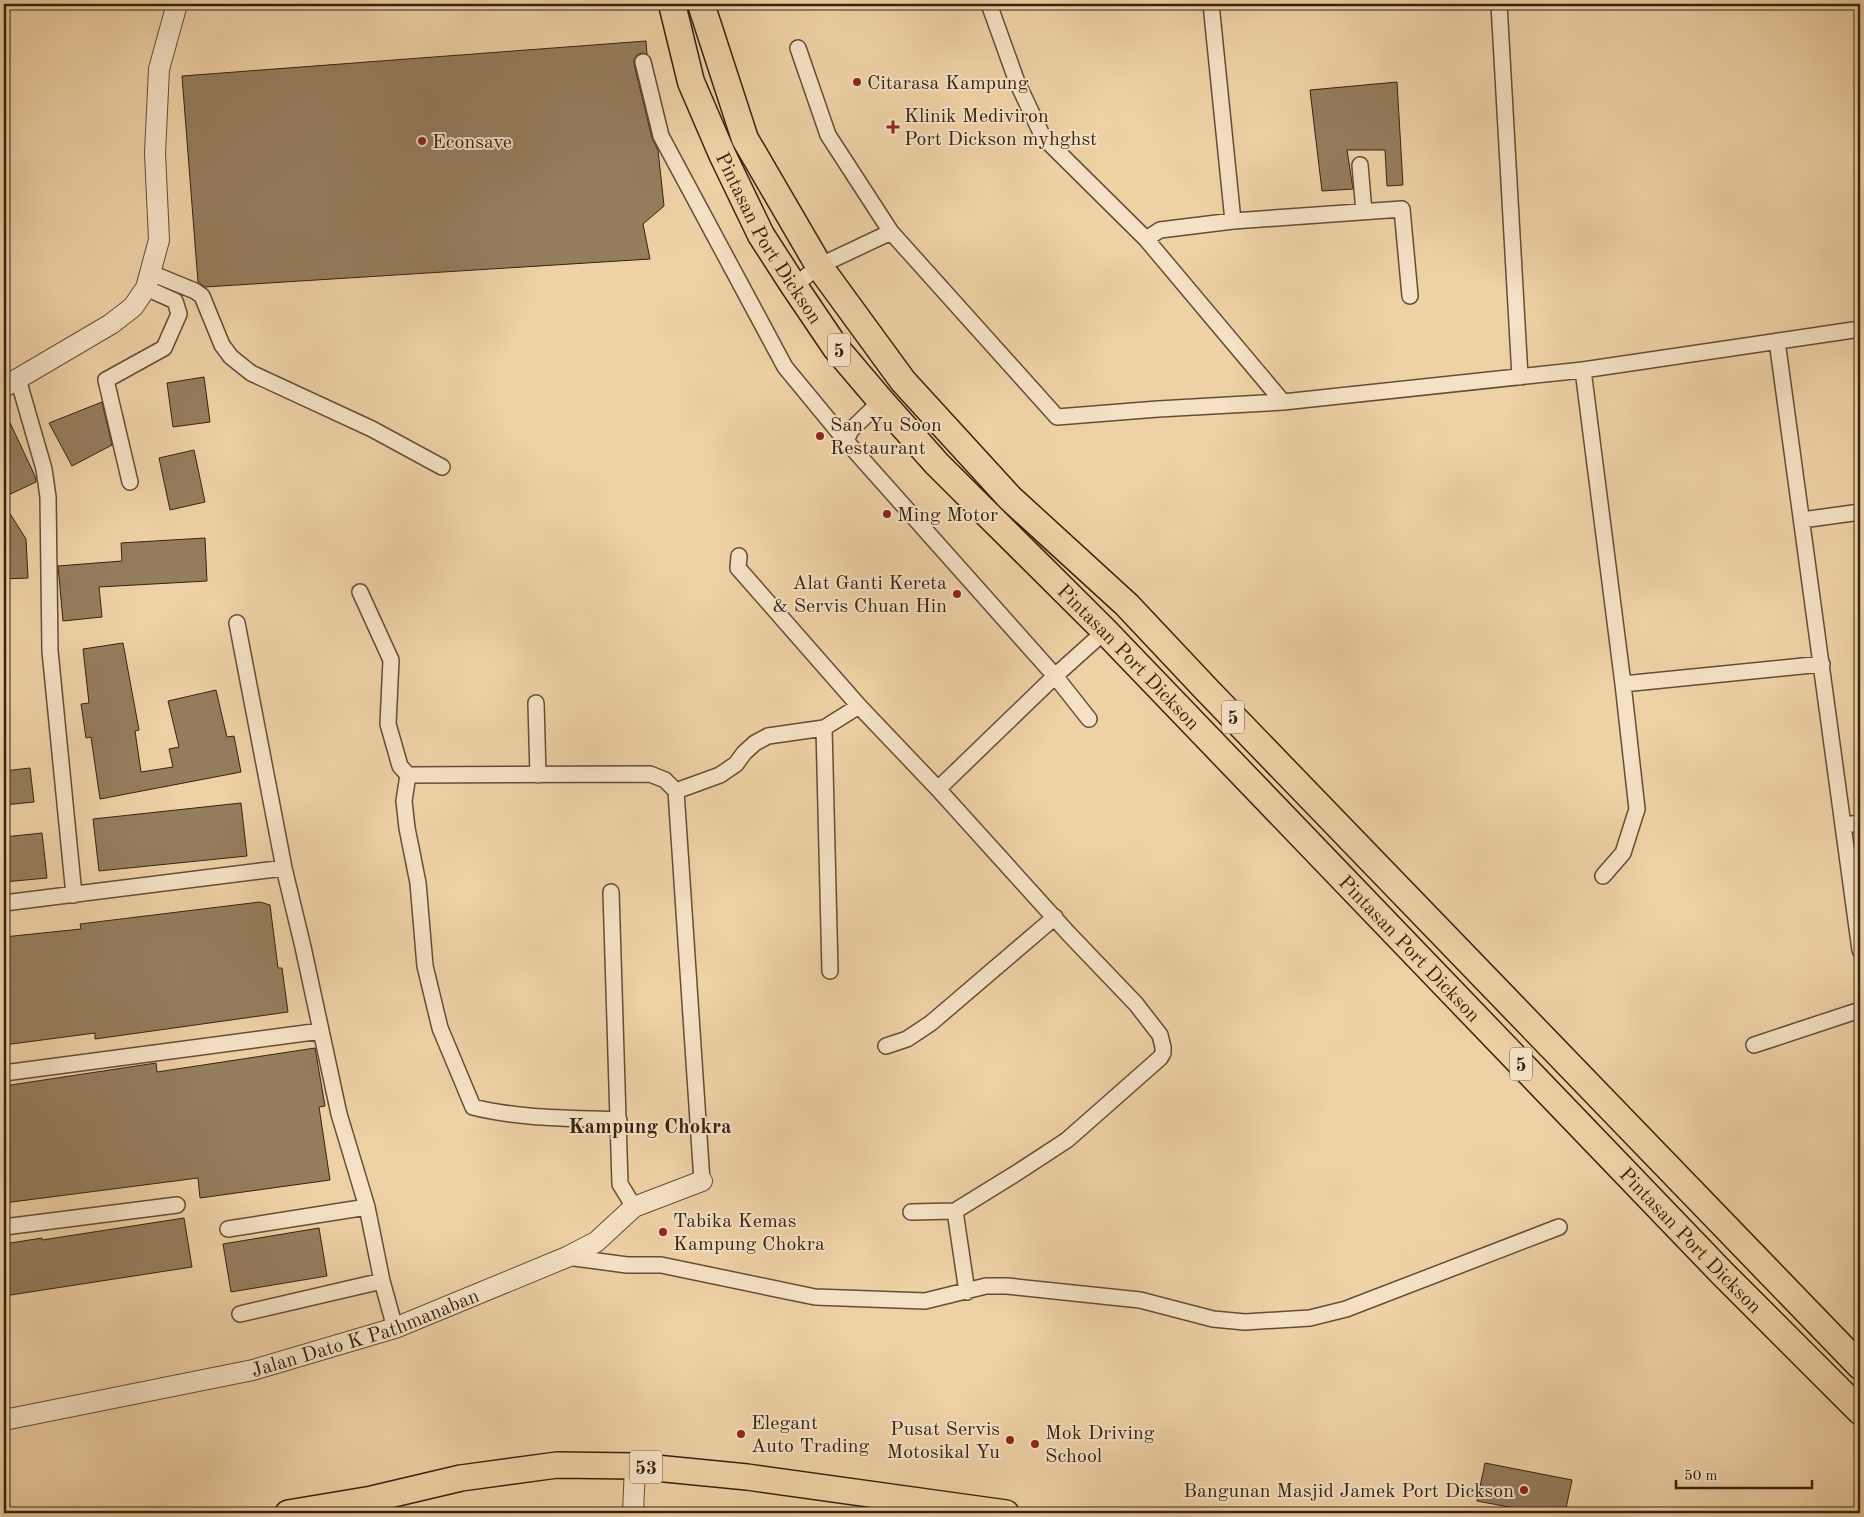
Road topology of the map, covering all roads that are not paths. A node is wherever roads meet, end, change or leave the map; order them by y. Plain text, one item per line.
1 (177, 4) edge
2 (672, 4) edge
3 (701, 4) edge
4 (989, 4) edge
5 (1211, 4) edge
6 (1499, 4) edge
7 (798, 48) dead end
8 (643, 62) dead end
9 (1360, 165) dead end
10 (1364, 212) junction
11 (1233, 221) junction
12 (891, 232) junction
13 (1146, 240) junction
14 (819, 266) junction
15 (149, 280) junction
16 (794, 286) junction
17 (1410, 296) dead end
18 (1860, 329) edge
19 (1778, 341) junction
20 (1583, 370) junction
21 (1520, 378) junction
22 (11, 383) edge
23 (881, 401) junction
24 (1282, 402) junction
25 (846, 441) junction
26 (442, 467) dead end
27 (130, 482) dead end
28 (1010, 498) junction
29 (1860, 512) edge
30 (1802, 520) junction
31 (739, 556) dead end
32 (360, 592) dead end
33 (237, 623) dead end
34 (1105, 631) junction
35 (1822, 664) junction
36 (1056, 676) junction
37 (1624, 684) junction
38 (1207, 690) junction
39 (536, 702) dead end
40 (859, 706) junction
41 (1089, 719) dead end
42 (824, 728) junction
43 (408, 775) junction
44 (538, 775) junction
45 (938, 789) junction
46 (676, 791) junction
47 (1860, 823) edge
48 (1844, 825) junction
49 (284, 868) junction
50 (1603, 876) dead end
51 (611, 892) dead end
52 (74, 895) junction
53 (4, 903) edge
54 (1056, 917) junction
55 (1860, 950) edge
56 (830, 971) dead end
57 (1860, 1010) edge
58 (321, 1031) junction
59 (1754, 1045) dead end
60 (886, 1046) dead end
61 (4, 1073) edge
62 (619, 1120) junction
63 (702, 1181) joint
64 (177, 1205) dead end
65 (367, 1207) junction
66 (634, 1207) junction
67 (955, 1211) junction
68 (911, 1212) dead end
69 (4, 1227) edge
70 (1559, 1227) dead end
71 (228, 1228) dead end
72 (567, 1257) junction
73 (382, 1281) junction
74 (967, 1292) junction
75 (240, 1314) dead end
76 (395, 1328) junction
77 (1860, 1366) edge
78 (1860, 1411) edge
79 (4, 1420) edge
80 (635, 1466) junction
81 (288, 1513) edge
82 (633, 1513) edge
83 (1006, 1513) edge

1 - 15 street
2 - 16 highway, Pintasan Port Dickson / 5
3 - 14 highway, Pintasan Port Dickson / 5
4 - 13 street
5 - 11 street
6 - 21 street
7 - 12 street
8 - 25 street
9 - 10 street
10 - 11 street
10 - 17 street
11 - 13 street
12 - 14 street
12 - 24 street
13 - 24 street
14 - 16 street
14 - 28 highway, Pintasan Port Dickson / 5
15 - 22 street
15 - 26 street
15 - 27 street
16 - 23 highway, Pintasan Port Dickson / 5
18 - 19 street
19 - 20 street
19 - 30 street
20 - 21 street
20 - 37 street
21 - 24 street
22 - 52 street
23 - 25 street
23 - 34 highway, Pintasan Port Dickson / 5
25 - 36 street
28 - 34 highway
28 - 38 highway, Pintasan Port Dickson / 5
29 - 30 street
30 - 35 street
31 - 40 street
32 - 43 street
33 - 49 street
34 - 36 street
34 - 38 highway
34 - 78 highway, Pintasan Port Dickson / 5
35 - 37 street
35 - 48 street
36 - 41 street
36 - 45 street
37 - 50 street
38 - 77 highway, Pintasan Port Dickson / 5
39 - 44 street
40 - 42 street
40 - 45 street
42 - 46 street
42 - 56 street
43 - 44 street
43 - 62 street
44 - 46 street
45 - 54 street
46 - 63 street
47 - 48 street
48 - 55 street
49 - 52 street
49 - 58 street
51 - 62 street
52 - 53 street
54 - 60 street
54 - 67 street
57 - 59 street
58 - 61 street
58 - 65 street
62 - 66 street
63 - 66 street, Jalan Dato K Pathmanaban
64 - 69 street
65 - 71 street
65 - 73 street
66 - 72 street, Jalan Dato K Pathmanaban
67 - 68 street
67 - 74 street
70 - 74 street
72 - 74 street
72 - 76 street, Jalan Dato K Pathmanaban
73 - 75 street
73 - 76 street
76 - 79 street, Jalan Dato K Pathmanaban
80 - 81 main road, 53
80 - 82 street
80 - 83 main road, 53

